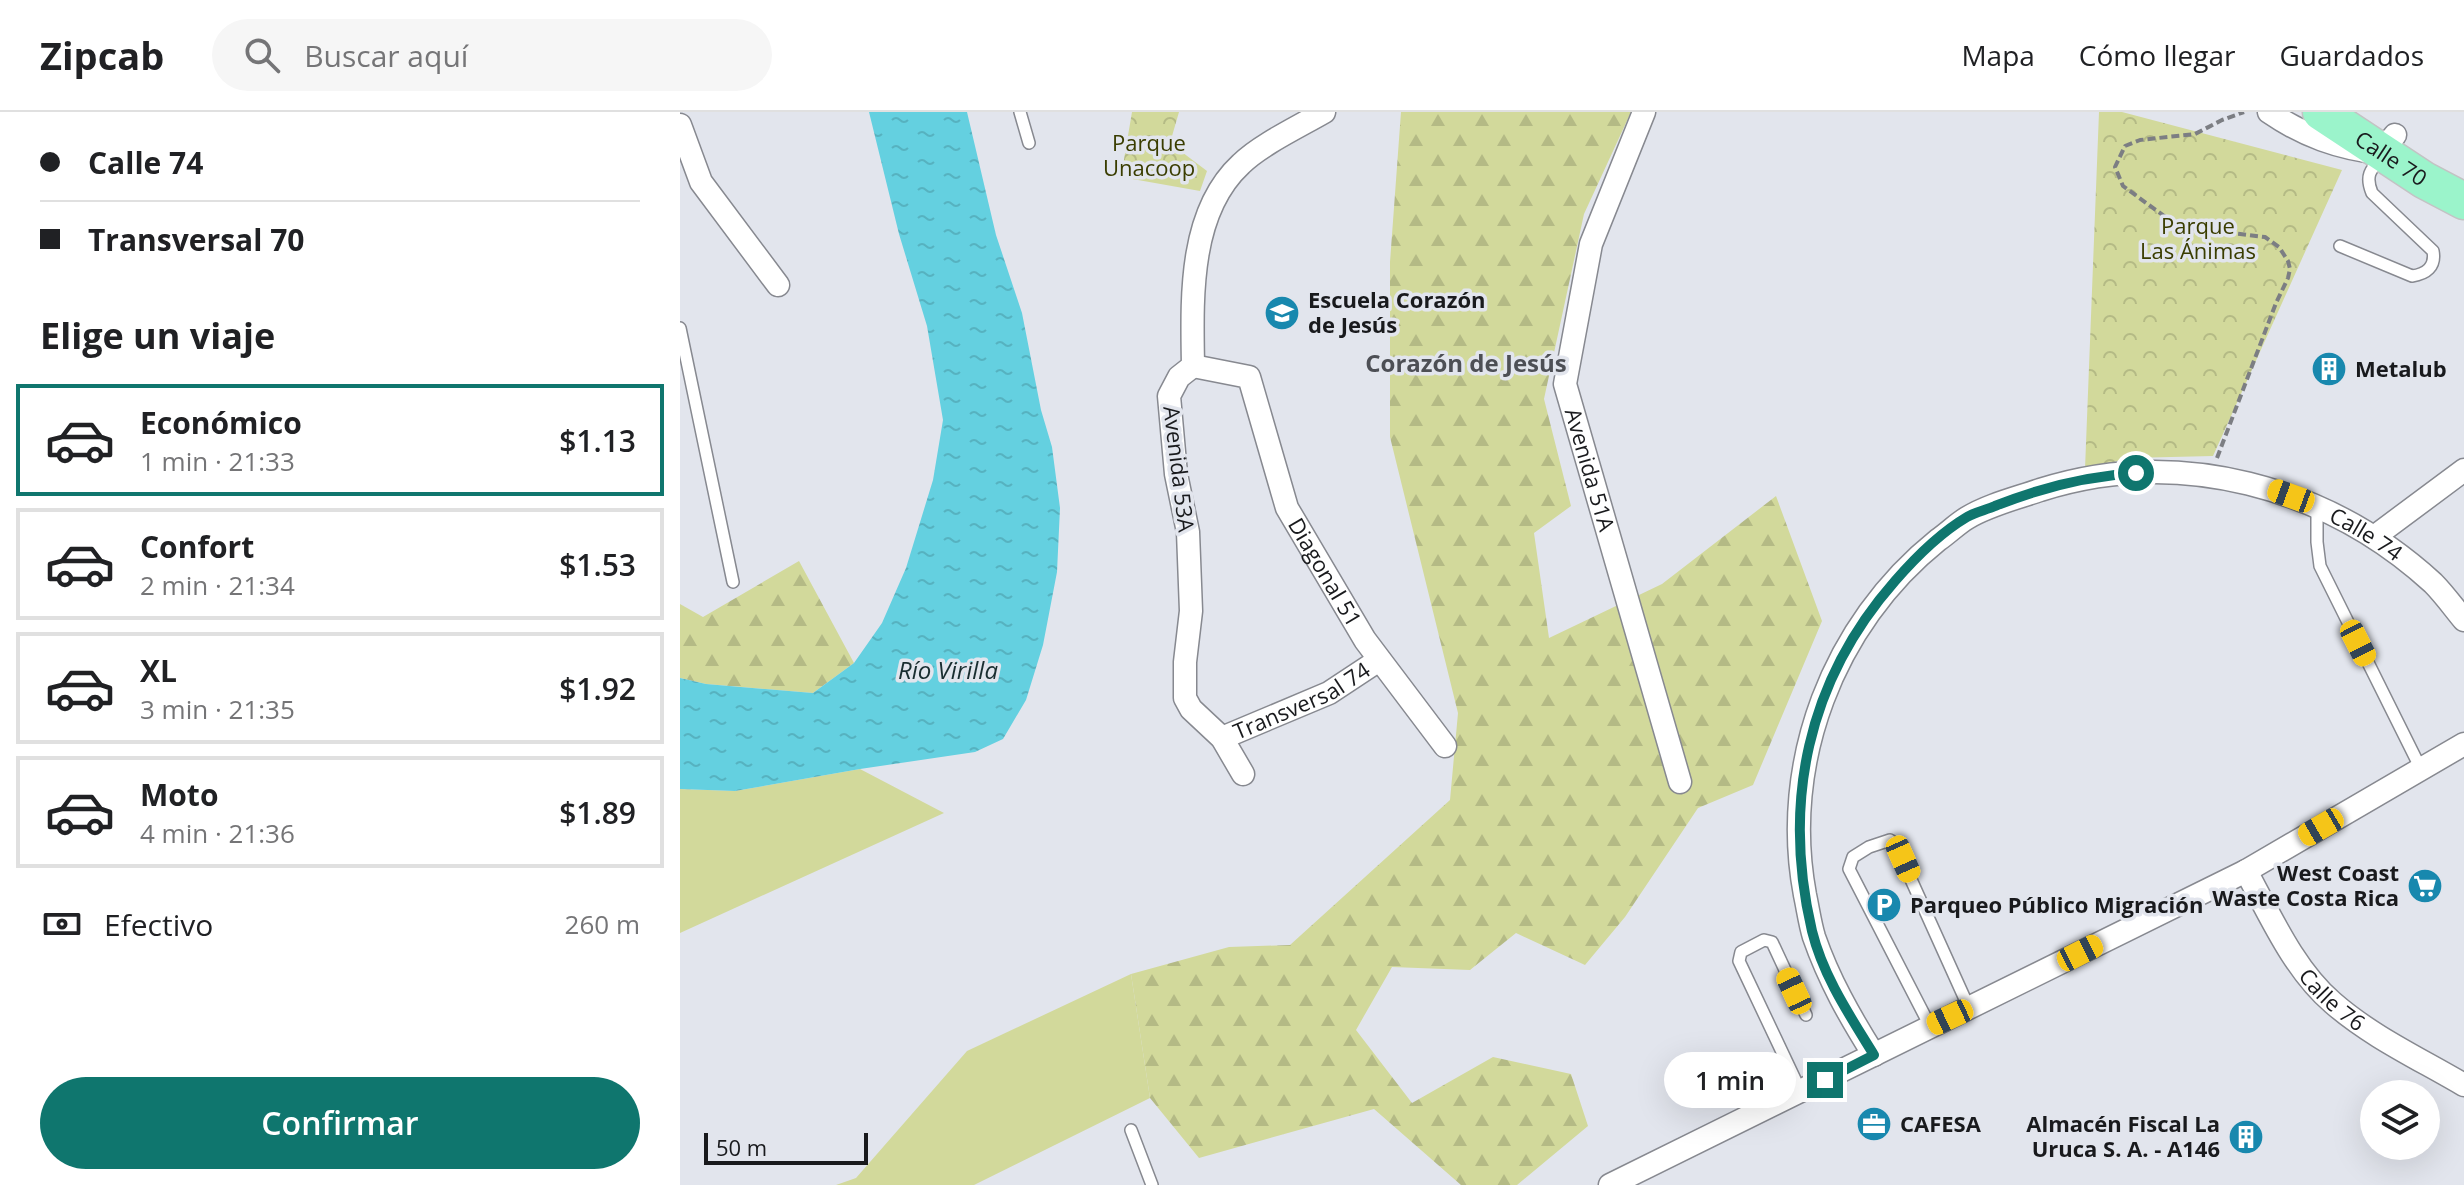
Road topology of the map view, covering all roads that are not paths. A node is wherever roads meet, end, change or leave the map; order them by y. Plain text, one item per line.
1 (1020, 112) edge
2 (1324, 112) edge
3 (1644, 112) edge
4 (2269, 112) edge
5 (2321, 112) edge
6 (2360, 112) edge
7 (680, 125) edge
8 (1029, 143) dead end
9 (2386, 148) junction
10 (2464, 175) edge
11 (2464, 201) edge
12 (2340, 246) dead end
13 (778, 285) dead end
14 (680, 328) edge
15 (1193, 366) junction
16 (2464, 470) edge
17 (2317, 505) junction
18 (2374, 537) junction
19 (733, 582) dead end
20 (2464, 620) edge
21 (1379, 660) junction
22 (1222, 738) junction
23 (2464, 744) edge
24 (1445, 746) dead end
25 (2421, 769) junction
26 (1243, 774) dead end
27 (1680, 782) dead end
28 (2246, 871) junction
29 (1969, 1008) junction
30 (1806, 1015) dead end
31 (1930, 1026) junction
32 (1874, 1055) junction
33 (2464, 1085) edge
34 (1801, 1092) junction
35 (1131, 1130) dead end
36 (1152, 1185) edge
37 (1610, 1185) edge

1 - 8 lane
2 - 15 street
3 - 27 street, Avenida 51A
4 - 9 street
5 - 9 main road, Calle 70
6 - 9 main road, Calle 70
7 - 13 street
9 - 10 main road, Calle 70
9 - 11 main road, Calle 70
9 - 12 lane
14 - 19 lane
15 - 21 street, Diagonal 51
15 - 22 street, Avenida 53A
16 - 18 street
17 - 18 street, Calle 74
17 - 25 lane
17 - 32 street, Calle 74
18 - 20 street, Calle 74
21 - 22 street, Transversal 74
21 - 24 street, Diagonal 51
22 - 26 street, Avenida 53A
23 - 25 street
25 - 28 street
28 - 29 street
28 - 33 street, Calle 76
29 - 31 street
29 - 31 lane
30 - 34 lane
31 - 32 street
32 - 34 street
34 - 37 street
35 - 36 lane

